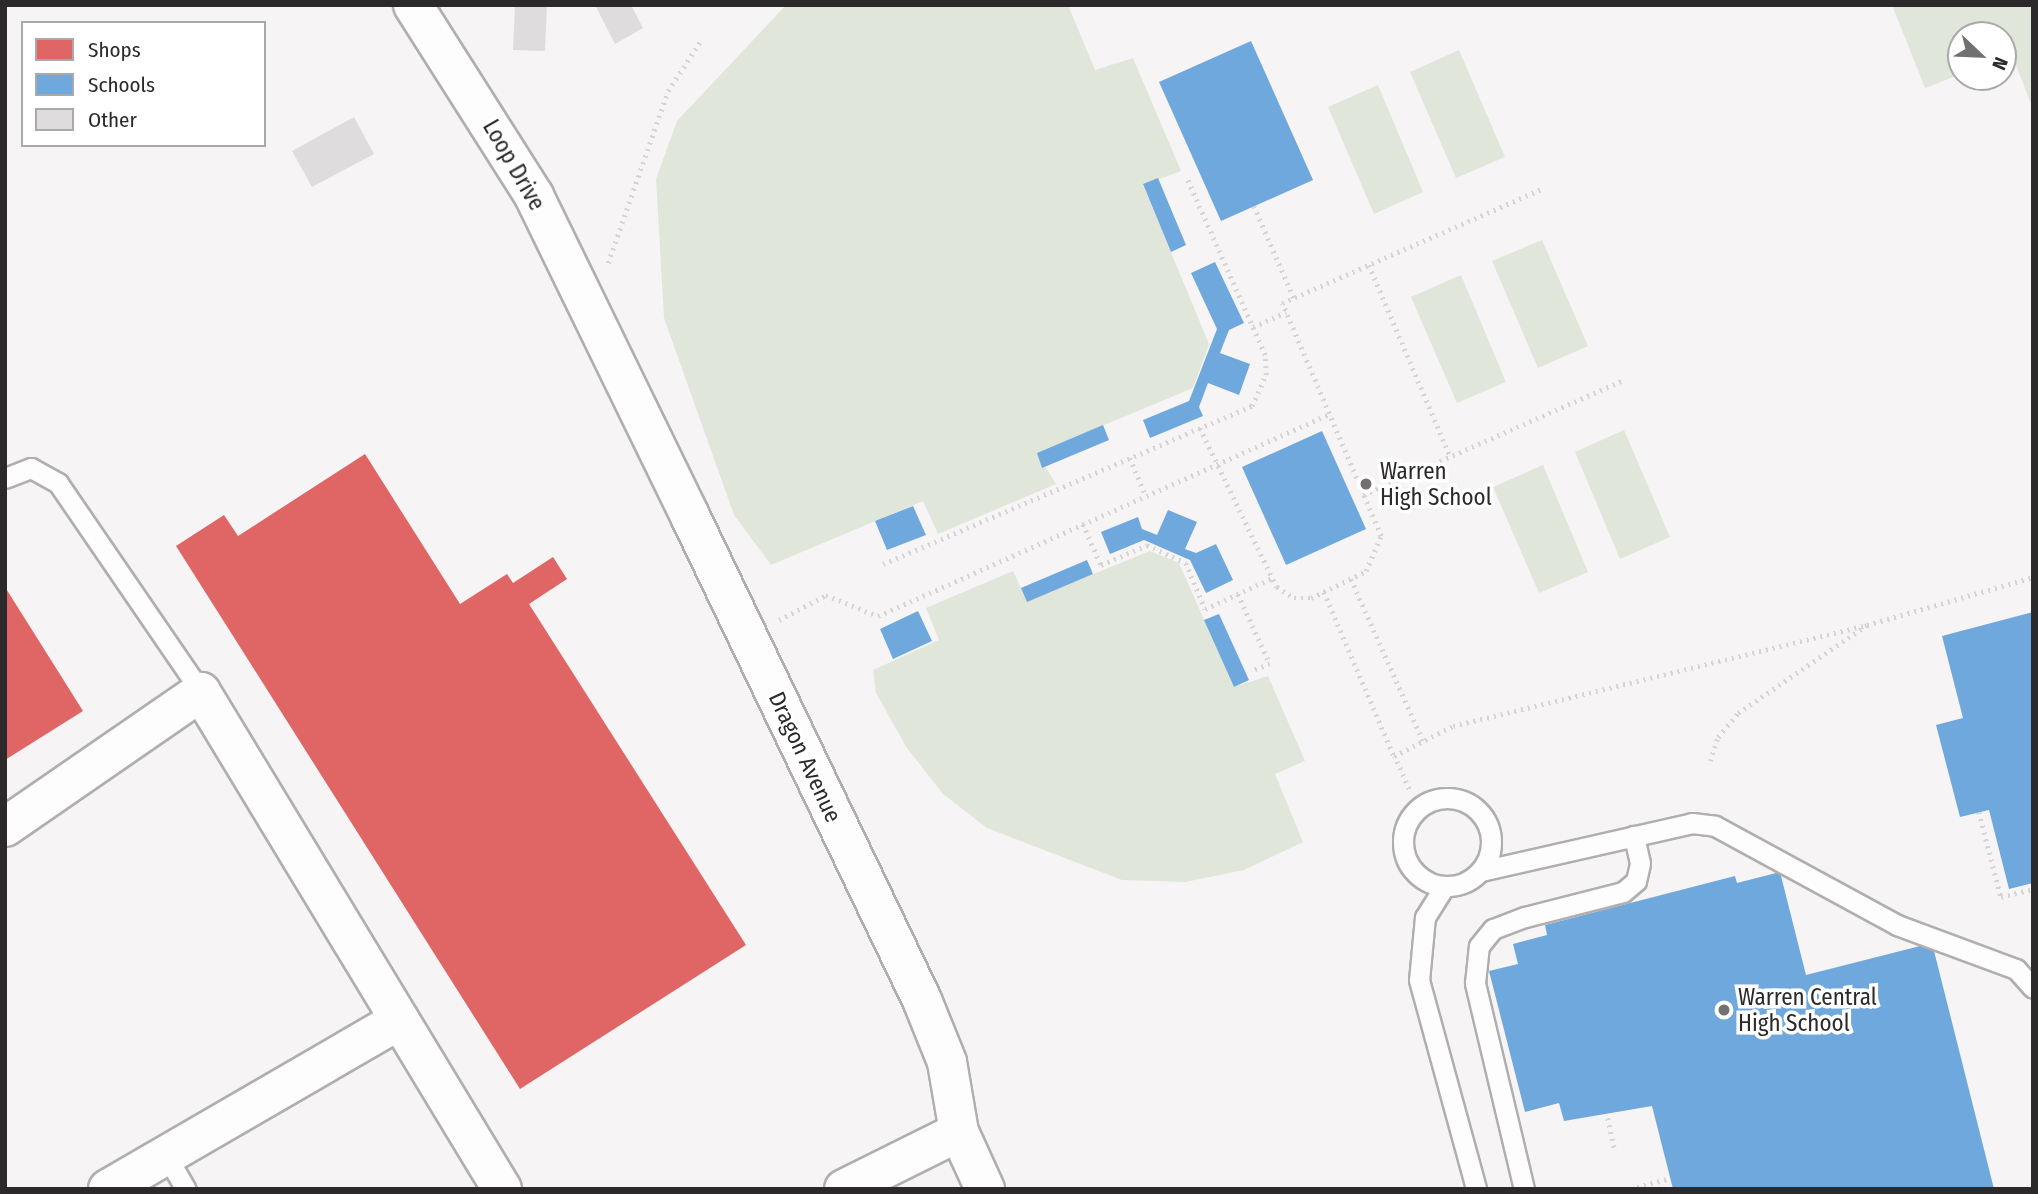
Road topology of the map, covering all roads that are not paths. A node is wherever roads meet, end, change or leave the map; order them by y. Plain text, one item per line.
1 (413, 5) edge
2 (599, 333) joint
3 (5, 478) edge
4 (201, 692) junction
5 (5, 827) edge
6 (1634, 836) junction
7 (1481, 871) junction
8 (1444, 887) junction
9 (2033, 988) edge
10 (400, 1020) junction
11 (959, 1132) junction
12 (166, 1155) junction
13 (108, 1189) edge
14 (186, 1189) edge
15 (502, 1189) edge
16 (844, 1189) edge
17 (985, 1189) edge
18 (1476, 1189) edge
19 (1524, 1189) edge

1 - 2 street, Loop Drive
2 - 11 street, Dragon Avenue
3 - 4 lane
4 - 5 street
4 - 10 street
6 - 7 lane
6 - 9 lane
6 - 19 lane
7 - 8 lane
7 - 8 lane
8 - 18 lane
10 - 12 street
10 - 15 street
11 - 16 street
11 - 17 street, Dragon Avenue
12 - 13 street
12 - 14 lane

